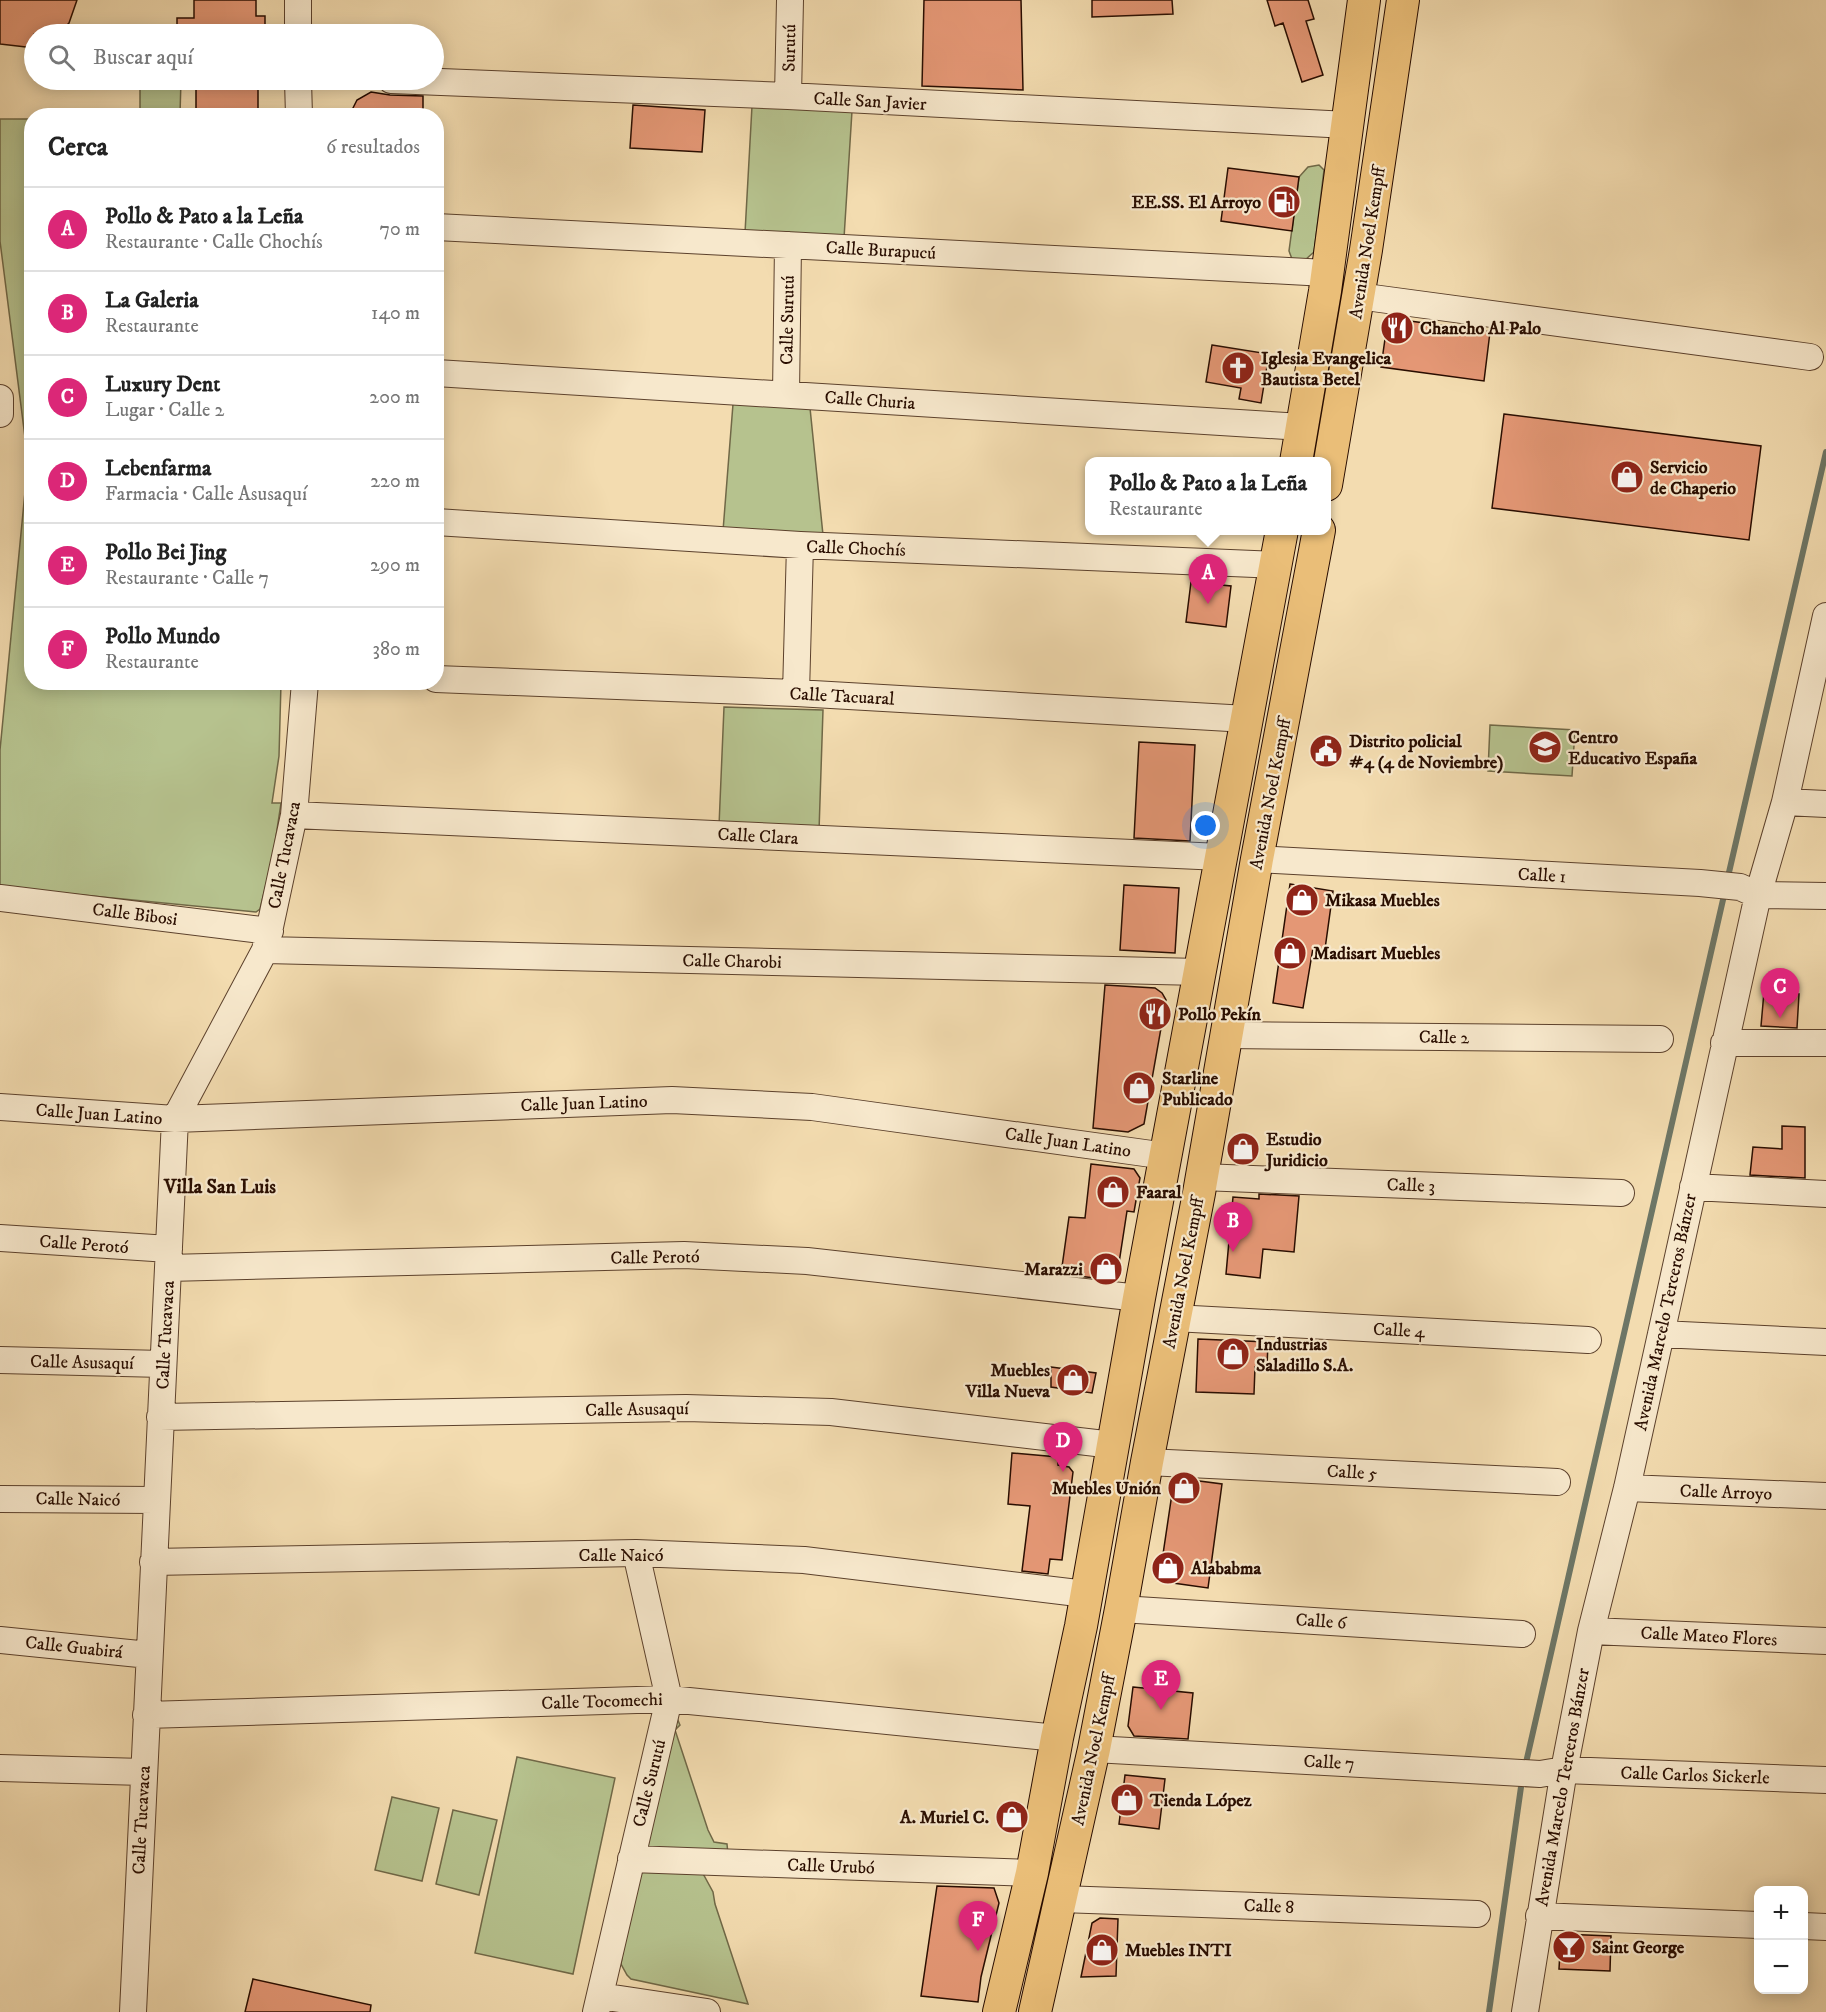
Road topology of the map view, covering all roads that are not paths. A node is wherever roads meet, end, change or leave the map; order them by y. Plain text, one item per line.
1 (298, 0) edge
2 (790, 0) edge
3 (1364, 0) edge
4 (1403, 0) edge
5 (298, 24) edge
6 (444, 82) edge
7 (298, 90) edge
8 (788, 96) junction
9 (299, 108) edge
10 (1348, 125) junction
11 (444, 227) edge
12 (788, 245) junction
13 (1366, 250) junction
14 (1325, 282) junction
15 (1358, 296) junction
16 (1810, 357) dead end
17 (444, 373) edge
18 (1342, 389) junction
19 (786, 394) junction
20 (0, 398) edge
21 (0, 414) edge
22 (1302, 427) junction
23 (1297, 457) edge
24 (1323, 457) edge
25 (1331, 457) edge
26 (444, 523) edge
27 (1281, 535) edge
28 (1318, 535) edge
29 (800, 545) junction
30 (1276, 565) junction
31 (1826, 616) edge
32 (444, 679) edge
33 (304, 690) edge
34 (796, 693) junction
35 (1245, 729) junction
36 (1785, 802) junction
37 (1826, 804) edge
38 (294, 815) junction
39 (1221, 858) junction
40 (1257, 859) junction
41 (1749, 891) junction
42 (1826, 896) edge
43 (0, 898) edge
44 (267, 940) junction
45 (1202, 965) junction
46 (1228, 1035) junction
47 (1660, 1039) dead end
48 (1826, 1042) edge
49 (1724, 1043) junction
50 (0, 1107) edge
51 (175, 1119) junction
52 (1166, 1156) junction
53 (1200, 1185) junction
54 (1693, 1187) junction
55 (1620, 1193) dead end
56 (1826, 1194) edge
57 (0, 1238) edge
58 (168, 1258) junction
59 (1139, 1298) junction
60 (1174, 1318) junction
61 (1661, 1334) junction
62 (1588, 1340) dead end
63 (1826, 1342) edge
64 (0, 1360) edge
65 (163, 1364) junction
66 (160, 1417) junction
67 (1113, 1445) junction
68 (1150, 1451) junction
69 (1557, 1482) dead end
70 (1627, 1488) junction
71 (1826, 1496) edge
72 (0, 1498) edge
73 (156, 1500) junction
74 (636, 1553) junction
75 (153, 1562) junction
76 (1086, 1594) junction
77 (1121, 1609) junction
78 (1081, 1626) junction
79 (1591, 1631) junction
80 (1522, 1634) dead end
81 (0, 1640) edge
82 (1826, 1641) edge
83 (149, 1655) junction
84 (669, 1699) junction
85 (146, 1715) junction
86 (1057, 1738) junction
87 (1094, 1749) junction
88 (0, 1768) edge
89 (143, 1772) junction
90 (1552, 1772) junction
91 (1826, 1780) edge
92 (1039, 1840) junction
93 (631, 1859) junction
94 (1032, 1873) junction
95 (1061, 1899) junction
96 (1477, 1914) dead end
97 (1539, 1917) junction
98 (1754, 1924) edge
99 (1808, 1926) edge
100 (1826, 1927) edge
101 (1051, 1945) junction
102 (598, 2004) edge
103 (133, 2012) edge
104 (707, 2012) edge
105 (999, 2012) edge
106 (1021, 2012) edge
107 (1035, 2012) edge
108 (1524, 2012) edge

1 - 5 street
2 - 8 street, Surutú
3 - 10 main road, Avenida Noel Kempff
4 - 13 main road, Avenida Noel Kempff
6 - 8 street, Calle San Javier
7 - 9 street
8 - 10 street, Calle San Javier
10 - 13 main road
10 - 14 main road, Avenida Noel Kempff
11 - 12 street, Calle Burapucú
12 - 14 street, Calle Burapucú
12 - 19 street, Calle Surutú
13 - 15 main road, Avenida Noel Kempff
14 - 18 main road
14 - 22 main road, Avenida Noel Kempff
15 - 16 street
15 - 18 main road, Avenida Noel Kempff
17 - 19 street, Calle Churia
18 - 25 main road, Avenida Noel Kempff
19 - 22 street, Calle Churia
20 - 21 street
22 - 23 main road, Avenida Noel Kempff
22 - 24 main road
26 - 29 street, Calle Chochís
27 - 30 main road, Avenida Noel Kempff
28 - 40 main road, Avenida Noel Kempff
29 - 30 street, Calle Chochís
29 - 34 street
30 - 35 main road, Avenida Noel Kempff
31 - 36 street, Avenida Marcelo Terceros Bánzer
32 - 34 street, Calle Tacuaral
33 - 38 street, Calle Tucavaca
34 - 35 street, Calle Tacuaral
35 - 39 main road, Avenida Noel Kempff
35 - 40 main road
36 - 37 street
36 - 41 street, Avenida Marcelo Terceros Bánzer
38 - 39 street, Calle Clara
38 - 44 street, Calle Tucavaca
39 - 45 main road, Avenida Noel Kempff
40 - 41 street, Calle 1
40 - 45 main road
40 - 46 main road, Avenida Noel Kempff
41 - 42 street, Calle 1
41 - 49 street, Avenida Marcelo Terceros Bánzer
43 - 44 street, Calle Bibosi
44 - 45 street, Calle Charobi
44 - 51 street, Calle Tucavaca
45 - 52 main road, Avenida Noel Kempff
46 - 47 street, Calle 2
46 - 53 main road, Avenida Noel Kempff
48 - 49 street
49 - 54 street, Avenida Marcelo Terceros Bánzer
50 - 51 street, Calle Juan Latino
51 - 52 street, Calle Juan Latino
51 - 58 street, Calle Tucavaca
52 - 59 main road, Avenida Noel Kempff
53 - 55 street, Calle 3
53 - 59 main road
53 - 60 main road, Avenida Noel Kempff
54 - 56 street
54 - 61 street, Avenida Marcelo Terceros Bánzer
57 - 58 street, Calle Perotó
58 - 59 street, Calle Perotó
58 - 65 street, Calle Tucavaca
59 - 67 main road, Avenida Noel Kempff
59 - 68 main road
60 - 62 street, Calle 4
60 - 68 main road, Avenida Noel Kempff
61 - 63 street
61 - 70 street, Avenida Marcelo Terceros Bánzer
64 - 65 street, Calle Asusaquí
65 - 66 street, Calle Tucavaca
66 - 67 street, Calle Asusaquí
66 - 73 street, Calle Tucavaca
67 - 76 main road, Avenida Noel Kempff
68 - 69 street, Calle 5
68 - 77 main road, Avenida Noel Kempff
70 - 71 street, Calle Arroyo
70 - 79 street, Avenida Marcelo Terceros Bánzer
72 - 73 street, Calle Naicó
73 - 75 street, Calle Tucavaca
74 - 75 street, Calle Naicó
74 - 76 street, Calle Naicó
74 - 84 street, Calle Surutú
75 - 83 street, Calle Tucavaca
76 - 78 main road, Avenida Noel Kempff
77 - 80 street, Calle 6
77 - 87 main road, Avenida Noel Kempff
78 - 86 main road, Avenida Noel Kempff
78 - 87 main road
79 - 82 street, Calle Mateo Flores
79 - 90 street, Avenida Marcelo Terceros Bánzer
81 - 83 street, Calle Guabirá
83 - 85 street, Calle Tucavaca
84 - 85 street, Calle Tocomechi
84 - 86 street, Calle Tocomechi
84 - 93 street, Calle Surutú
85 - 89 street, Calle Tucavaca
86 - 92 main road, Avenida Noel Kempff
87 - 90 street, Calle 7
87 - 92 main road
87 - 95 main road, Avenida Noel Kempff
88 - 89 street
89 - 103 street, Calle Tucavaca
90 - 91 street, Calle Carlos Sickerle
90 - 97 street, Avenida Marcelo Terceros Bánzer
92 - 94 main road, Avenida Noel Kempff
93 - 94 street, Calle Urubó
93 - 102 street, Calle Surutú
94 - 105 main road, Avenida Noel Kempff
95 - 96 street, Calle 8
95 - 101 main road, Avenida Noel Kempff
97 - 98 street
97 - 108 street, Avenida Marcelo Terceros Bánzer
99 - 100 street
101 - 106 main road
101 - 107 main road, Avenida Noel Kempff
102 - 104 street

